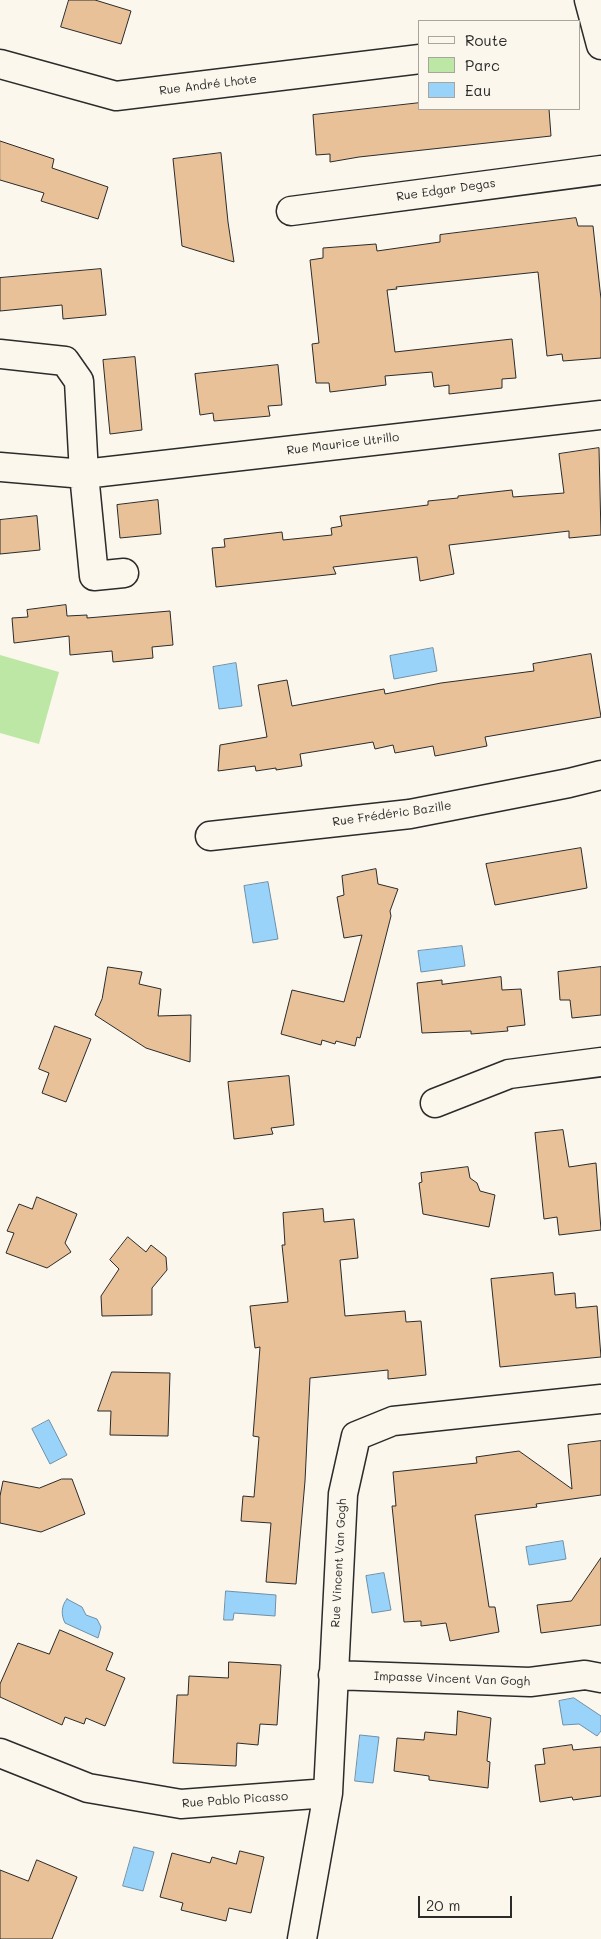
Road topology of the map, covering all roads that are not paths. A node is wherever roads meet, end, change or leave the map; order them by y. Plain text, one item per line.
1 (594, 3) edge
2 (593, 41) edge
3 (418, 59) edge
4 (0, 64) edge
5 (601, 170) edge
6 (291, 210) dead end
7 (0, 354) edge
8 (601, 414) edge
9 (0, 467) edge
10 (84, 474) junction
11 (124, 574) dead end
12 (601, 775) edge
13 (210, 836) dead end
14 (601, 1062) edge
15 (434, 1103) dead end
16 (601, 1399) edge
17 (333, 1675) junction
18 (601, 1678) edge
19 (0, 1753) edge
20 (328, 1793) junction
21 (302, 1939) edge

1 - 2 street
3 - 4 street, Rue André Lhote
5 - 6 street, Rue Edgar Degas
7 - 10 street
8 - 10 street, Rue Maurice Utrillo
9 - 10 street, Rue Maurice Utrillo
10 - 11 street
12 - 13 street, Rue Frédéric Bazille
14 - 15 street
16 - 17 street, Rue Vincent Van Gogh
17 - 18 street, Impasse Vincent Van Gogh
17 - 20 street, Rue Vincent Van Gogh
19 - 20 street, Rue Pablo Picasso
20 - 21 street, Rue Vincent Van Gogh

